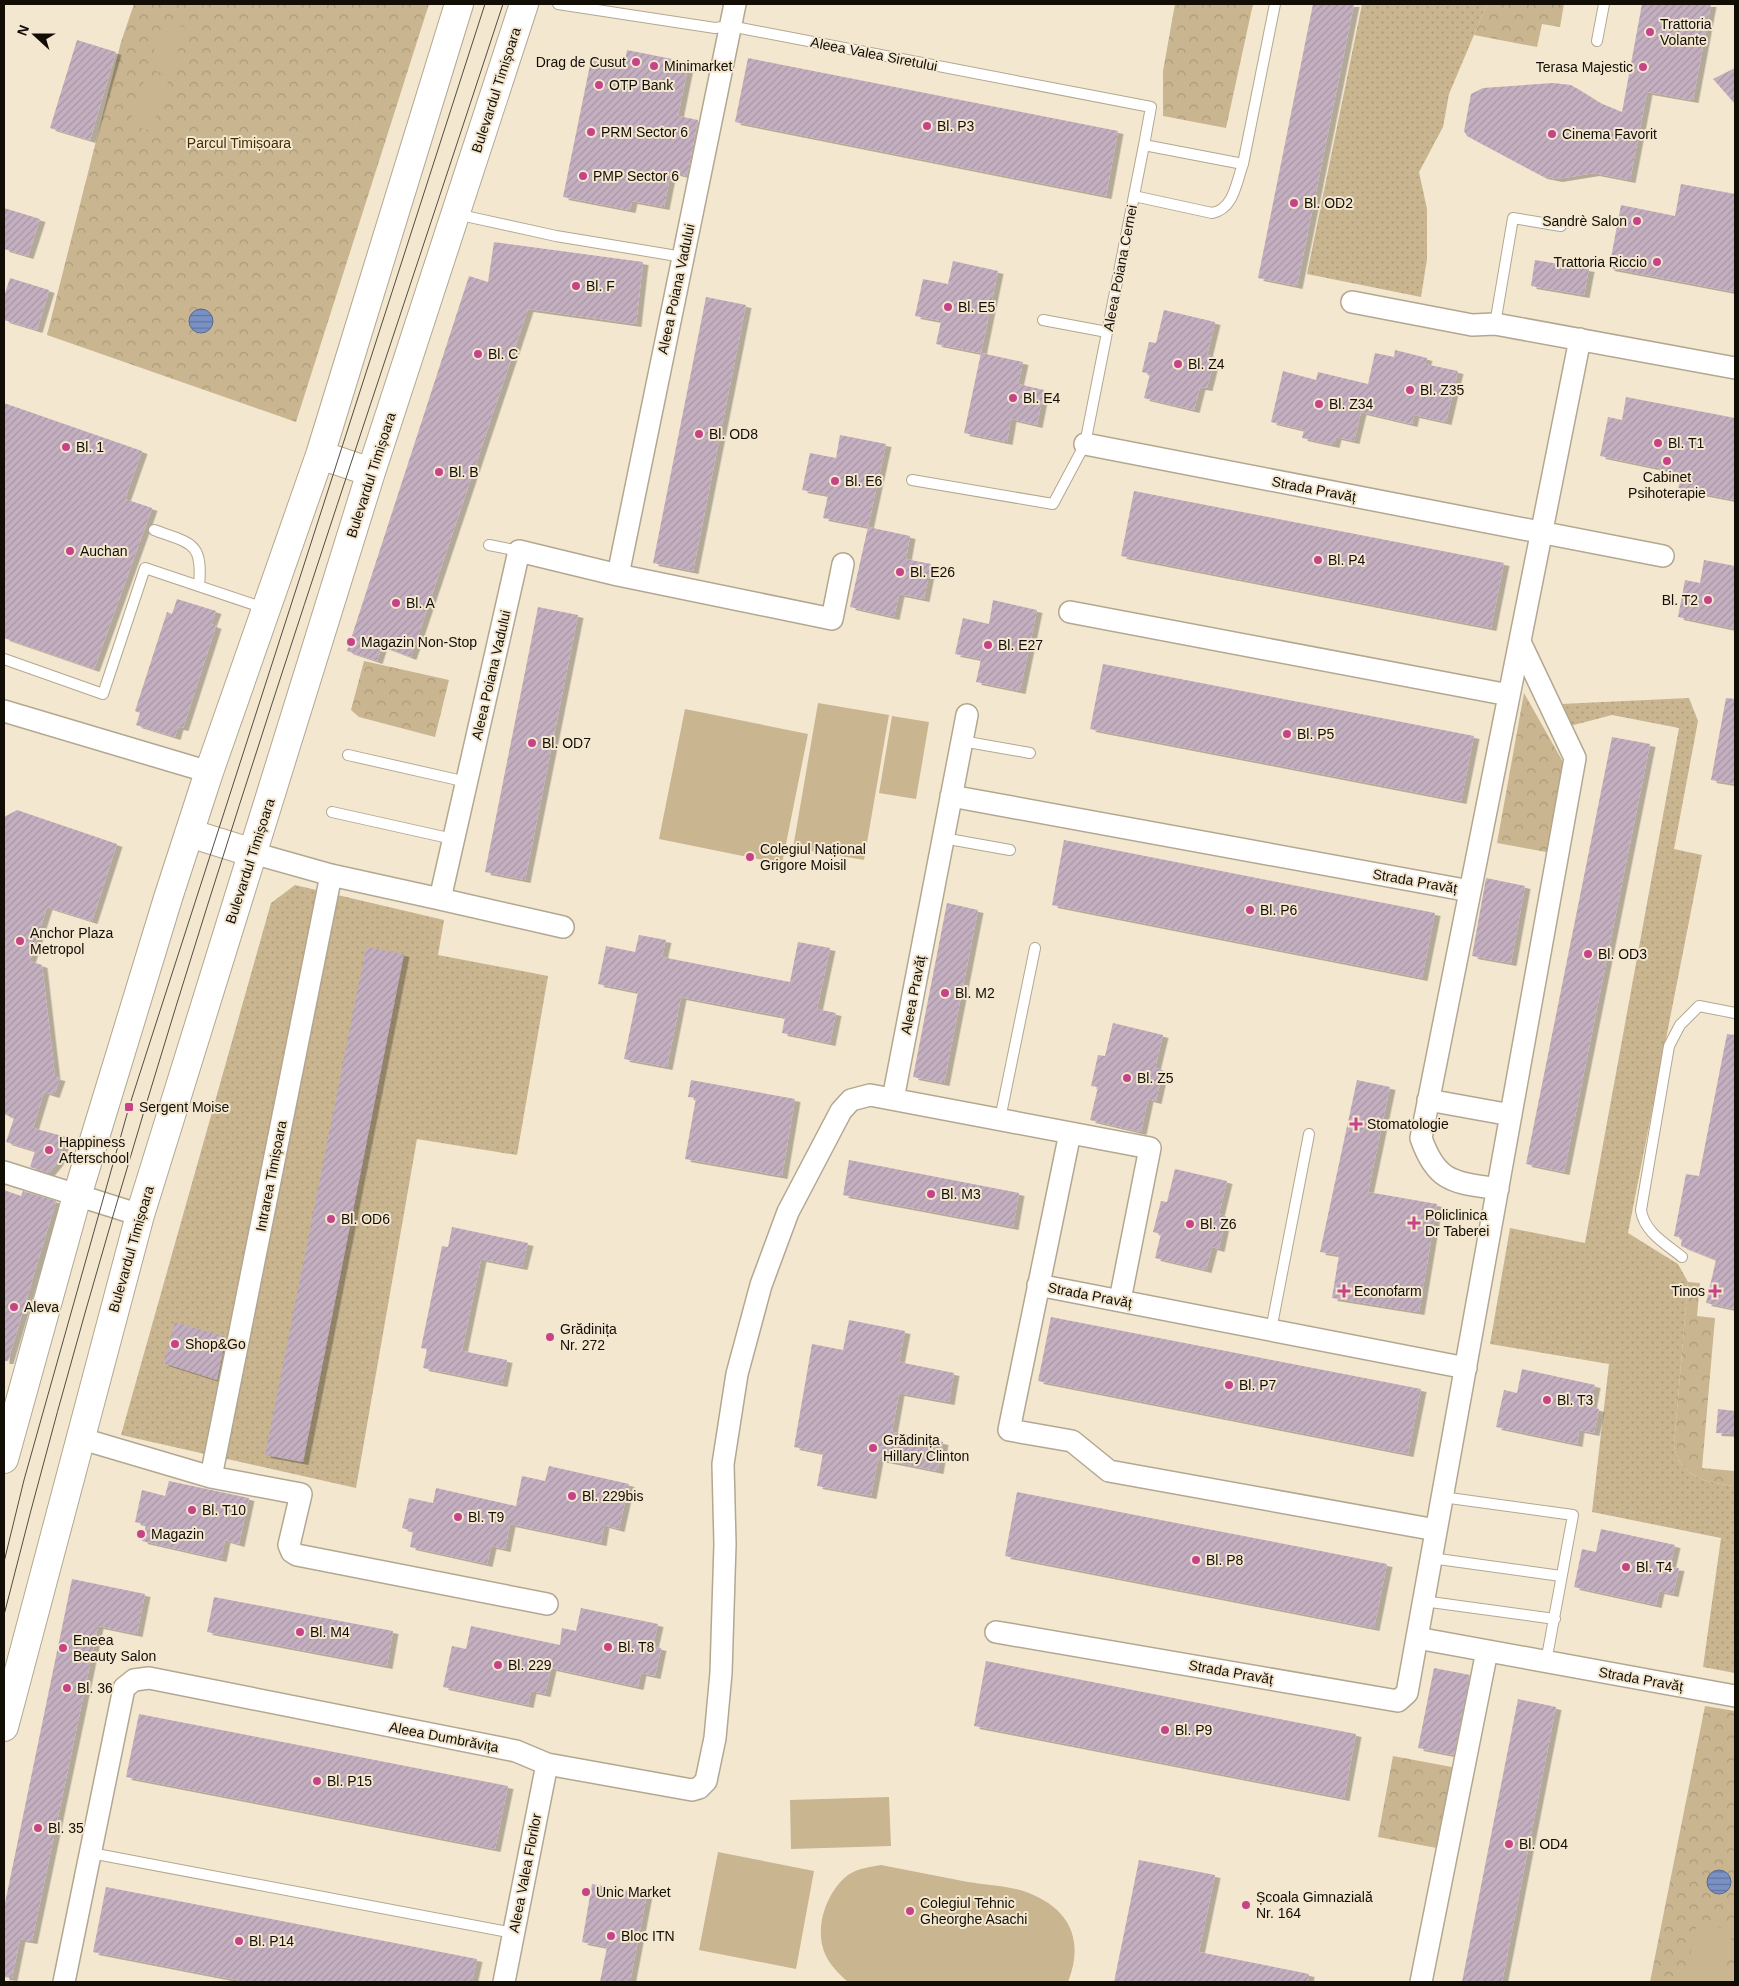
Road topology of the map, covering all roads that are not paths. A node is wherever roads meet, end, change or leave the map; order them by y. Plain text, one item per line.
1 (459, 4) edge
2 (524, 4) edge
3 (558, 4) edge
4 (734, 4) edge
5 (1274, 4) edge
6 (1604, 4) edge
7 (730, 26) junction
8 (1597, 41) dead end
9 (1144, 145) junction
10 (1243, 164) junction
11 (1134, 196) junction
12 (455, 214) junction
13 (1561, 226) dead end
14 (683, 257) junction
15 (1352, 302) dead end
16 (1043, 320) dead end
17 (1495, 324) junction
18 (1107, 332) junction
19 (1580, 339) junction
20 (1735, 368) edge
21 (1086, 444) junction
22 (320, 455) junction
23 (371, 472) junction
24 (912, 480) dead end
25 (154, 530) dead end
26 (1542, 533) junction
27 (488, 545) dead end
28 (519, 550) junction
29 (1663, 556) dead end
30 (843, 564) dead end
31 (618, 575) junction
32 (199, 586) junction
33 (266, 609) junction
34 (1070, 612) dead end
35 (1520, 642) junction
36 (4, 659) edge
37 (1509, 695) junction
38 (4, 711) edge
39 (967, 715) dead end
40 (962, 741) junction
41 (1030, 753) dead end
42 (348, 755) dead end
43 (209, 772) junction
44 (467, 782) junction
45 (951, 796) junction
46 (332, 812) dead end
47 (189, 833) junction
48 (943, 838) junction
49 (454, 839) junction
50 (1010, 850) dead end
51 (253, 853) junction
52 (331, 875) junction
53 (1470, 891) junction
54 (440, 899) junction
55 (563, 926) dead end
56 (1035, 948) dead end
57 (1735, 1013) edge
58 (893, 1100) junction
59 (1428, 1100) junction
60 (1511, 1115) junction
61 (1000, 1119) junction
62 (1070, 1133) junction
63 (1309, 1134) dead end
64 (4, 1172) edge
65 (1498, 1190) junction
66 (77, 1196) junction
67 (140, 1216) junction
68 (1682, 1257) dead end
69 (1038, 1285) junction
70 (1120, 1300) junction
71 (1271, 1330) junction
72 (1466, 1368) junction
73 (79, 1438) junction
74 (6, 1441) edge
75 (211, 1477) junction
76 (1442, 1497) junction
77 (1436, 1530) junction
78 (1431, 1558) junction
79 (1561, 1576) junction
80 (1424, 1601) junction
81 (547, 1604) dead end
82 (1555, 1619) junction
83 (996, 1632) dead end
84 (1417, 1638) junction
85 (1487, 1650) junction
86 (1546, 1662) junction
87 (1735, 1696) edge
88 (4, 1727) edge
89 (547, 1764) junction
90 (91, 1853) junction
91 (513, 1933) junction
92 (64, 1982) edge
93 (504, 1982) edge
94 (1422, 1982) edge

1 - 22 main road
2 - 12 main road, Bulevardul Timișoara
3 - 7 lane, Aleea Valea Siretului
4 - 7 street, Aleea Poiana Vadului
5 - 10 lane
6 - 8 lane
7 - 9 lane, Aleea Valea Siretului
7 - 14 street, Aleea Poiana Vadului
9 - 10 lane
9 - 11 lane, Aleea Poiana Cernei
10 - 11 lane
11 - 18 lane, Aleea Poiana Cernei
12 - 14 lane
12 - 23 main road, Bulevardul Timișoara
13 - 17 lane
14 - 31 street, Aleea Poiana Vadului
15 - 17 street
16 - 18 lane
17 - 19 street
18 - 21 lane, Aleea Poiana Cernei
19 - 20 street
19 - 26 street, Strada Pravăț
21 - 24 lane, Aleea Poiana Cernei
21 - 26 street, Strada Pravăț
22 - 23 main road
22 - 33 main road
23 - 51 main road, Bulevardul Timișoara
25 - 32 lane
26 - 29 street, Strada Pravăț
26 - 35 street, Strada Pravăț
27 - 28 lane
28 - 31 street
28 - 44 street, Aleea Poiana Vadului
30 - 31 street
32 - 33 lane
32 - 36 lane
33 - 43 main road
34 - 37 street
35 - 37 street, Strada Pravăț
35 - 60 street
37 - 53 street, Strada Pravăț
38 - 43 street
39 - 40 street, Aleea Pravăț
40 - 41 lane
40 - 45 street, Aleea Pravăț
42 - 44 lane
43 - 47 main road
44 - 49 street, Aleea Poiana Vadului
45 - 48 street, Aleea Pravăț
45 - 53 street, Strada Pravăț
46 - 49 lane
47 - 51 main road
47 - 66 main road
48 - 50 lane
48 - 58 street, Aleea Pravăț
49 - 54 street, Aleea Poiana Vadului
51 - 52 street
51 - 67 main road, Bulevardul Timișoara
52 - 54 street
52 - 75 street, Intrarea Timișoara
53 - 59 street, Strada Pravăț
54 - 55 street
56 - 61 lane
57 - 68 lane
58 - 61 street
58 - 89 street, Aleea Dumbrăvița
59 - 60 street
59 - 65 street, Strada Pravăț
60 - 65 street
61 - 62 street
62 - 69 street
62 - 70 street
63 - 71 lane
64 - 66 street
65 - 72 street, Strada Pravăț
66 - 67 street
66 - 74 main road
67 - 73 main road, Bulevardul Timișoara
69 - 70 street, Strada Pravăț
69 - 77 street
70 - 71 street, Strada Pravăț
71 - 72 street, Strada Pravăț
72 - 76 street, Strada Pravăț
73 - 75 street
73 - 88 main road, Bulevardul Timișoara
75 - 81 street
76 - 77 street, Strada Pravăț
76 - 79 lane
77 - 78 street, Strada Pravăț
78 - 79 lane
78 - 80 street, Strada Pravăț
79 - 82 lane
80 - 82 lane
80 - 84 street, Strada Pravăț
82 - 86 lane
83 - 84 street, Strada Pravăț
84 - 85 street, Strada Pravăț
85 - 86 street, Strada Pravăț
85 - 94 street
86 - 87 street, Strada Pravăț
89 - 90 street, Aleea Dumbrăvița
89 - 91 street, Aleea Valea Florilor
90 - 91 lane
90 - 92 street
91 - 93 street, Aleea Valea Florilor

